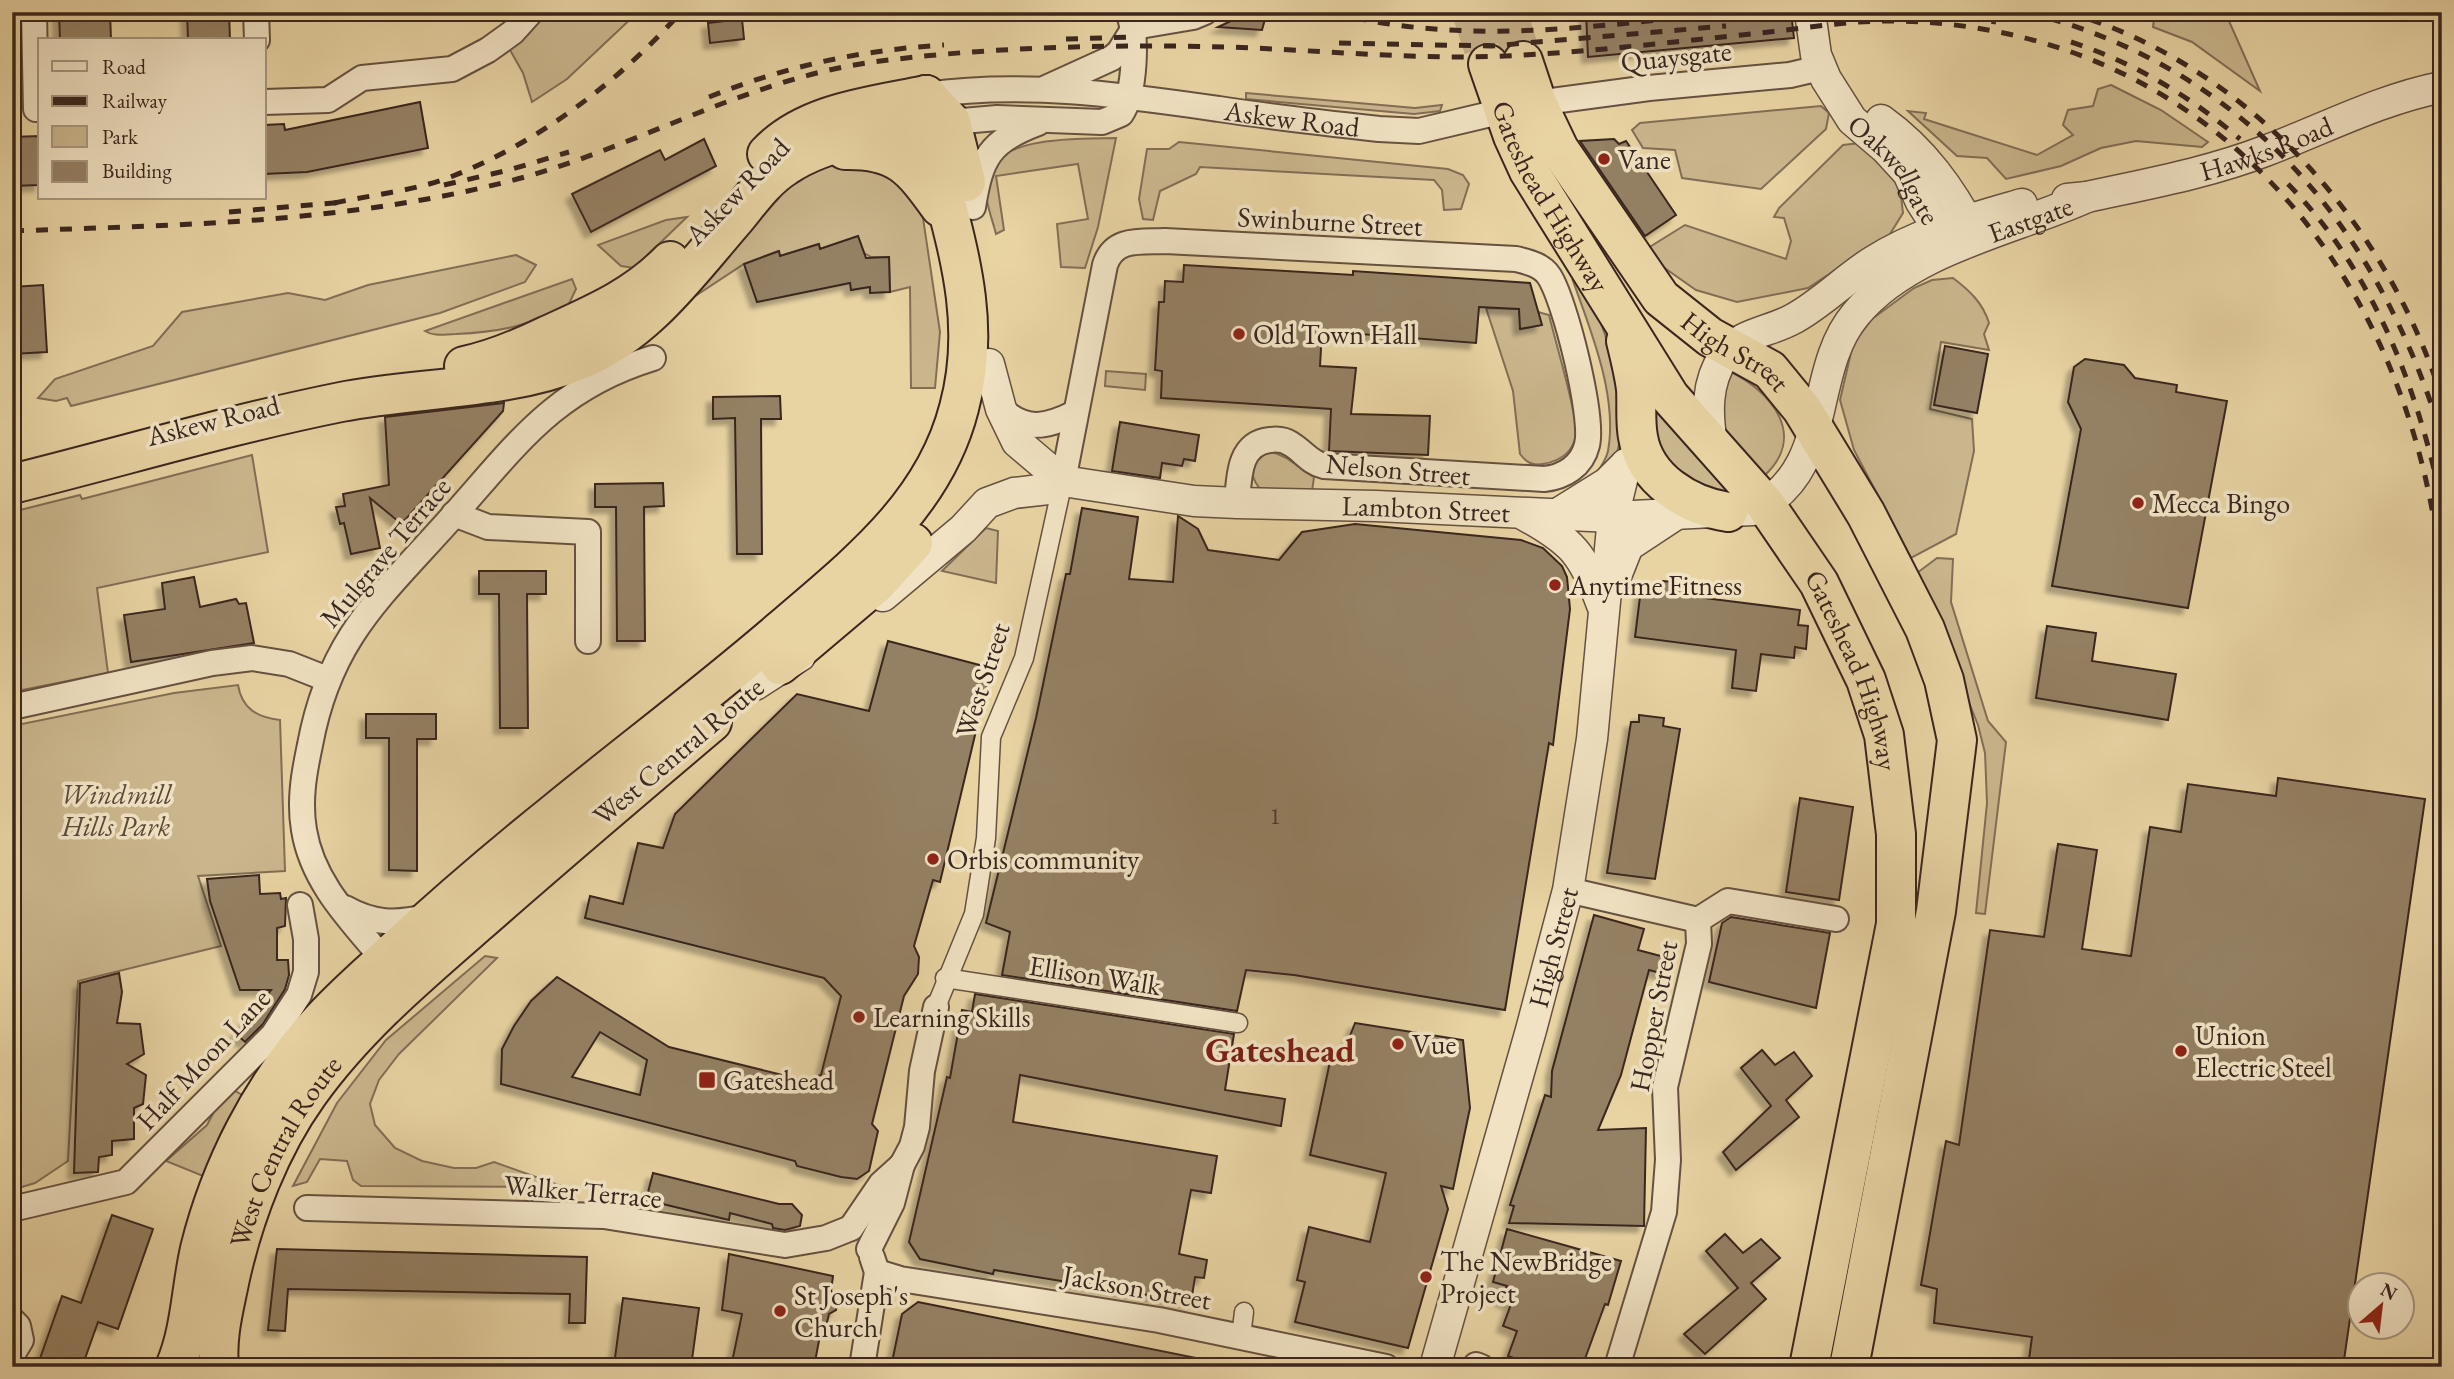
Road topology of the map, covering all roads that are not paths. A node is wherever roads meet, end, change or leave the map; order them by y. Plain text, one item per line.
1 (34, 12) edge
2 (256, 12) edge
3 (531, 12) edge
4 (1205, 12) edge
5 (1810, 12) edge
6 (1131, 20) edge
7 (257, 38) edge
8 (1506, 62) tunnel mouth
9 (1827, 79) junction
10 (2442, 87) edge
11 (1044, 89) junction
12 (266, 102) edge
13 (1125, 105) junction
14 (1521, 106) junction
15 (29, 109) edge
16 (934, 114) junction
17 (1045, 121) junction
18 (816, 151) junction
19 (1913, 185) junction
20 (2087, 197) joint
21 (962, 215) junction
22 (1959, 234) junction
23 (1112, 251) joint
24 (1887, 253) junction
25 (1644, 276) joint
26 (1619, 316) junction
27 (1730, 348) junction
28 (653, 358) dead end
29 (989, 364) junction
30 (1001, 409) junction
31 (1075, 413) junction
32 (1637, 426) junction
33 (1815, 433) junction
34 (1712, 444) junction
35 (1626, 464) junction
36 (1574, 467) joint
37 (12, 470) edge
38 (1063, 481) junction
39 (12, 484) edge
40 (1237, 503) junction
41 (1765, 504) junction
42 (1728, 512) junction
43 (454, 514) junction
44 (1675, 515) junction
45 (1539, 516) junction
46 (1613, 517) junction
47 (1605, 615) junction
48 (588, 641) dead end
49 (327, 679) junction
50 (755, 685) junction
51 (12, 707) edge
52 (1568, 890) junction
53 (300, 905) dead end
54 (344, 911) junction
55 (433, 915) junction
56 (1836, 919) dead end
57 (1698, 920) junction
58 (395, 973) junction
59 (945, 978) junction
60 (341, 1000) junction
61 (936, 1007) joint
62 (1238, 1023) dead end
63 (902, 1165) junction
64 (307, 1208) dead end
65 (12, 1209) edge
66 (851, 1228) junction
67 (873, 1261) junction
68 (12, 1320) edge
69 (12, 1355) edge
70 (175, 1367) edge
71 (219, 1367) edge
72 (862, 1367) edge
73 (1386, 1367) edge
74 (1435, 1367) edge
75 (1617, 1367) edge
76 (1809, 1367) edge
77 (1849, 1367) edge

1 - 15 street
2 - 7 street
3 - 12 street
4 - 6 street
5 - 9 street, Oakwellgate
6 - 11 street
6 - 13 street
8 - 14 highway, Gateshead Highway
9 - 14 street, Quaysgate
9 - 19 street, Oakwellgate
9 - 22 street, Oakwellgate
10 - 20 street, Hawks Road
11 - 13 street, Askew Road
11 - 16 street, Askew Road
13 - 14 street, Askew Road
13 - 17 street, Askew Road
14 - 25 highway, Gateshead Highway
14 - 26 highway, Gateshead Highway
16 - 17 street, Askew Road
16 - 18 highway, Askew Road
16 - 21 highway, West Central Route
16 - 37 highway, Askew Road
17 - 21 street, Askew Road
18 - 21 highway
18 - 39 highway, Askew Road
19 - 22 street, Oakwellgate
19 - 24 street
20 - 22 street, Eastgate
21 - 29 highway, West Central Route
21 - 55 highway, West Central Route
22 - 24 street, Eastgate
22 - 33 street, Eastgate
23 - 31 street, West Street
23 - 36 street, Swinburne Street
24 - 27 street, Eastgate
25 - 27 highway, High Street
26 - 32 highway
26 - 34 highway, Gateshead Highway
27 - 33 highway, High Street
27 - 34 street
28 - 43 street, Mulgrave Terrace
29 - 30 street
29 - 50 highway, West Central Route
30 - 31 street
30 - 38 street
31 - 38 street, West Street
32 - 35 highway
32 - 42 highway
33 - 41 street, Eastgate
33 - 77 highway
34 - 41 highway, Gateshead Highway
35 - 45 street
35 - 46 street, High Street
36 - 40 street, Nelson Street
38 - 40 street
38 - 50 street
38 - 59 street, West Street
40 - 45 street, Lambton Street
41 - 42 street
41 - 76 highway, Gateshead Highway
42 - 44 street, Lambton Street
43 - 48 street
43 - 49 street, Mulgrave Terrace
44 - 46 street, Lambton Street
44 - 47 street
45 - 46 street, Lambton Street
45 - 47 street
46 - 47 street, High Street
47 - 52 street, High Street
49 - 51 street
49 - 54 street, Mulgrave Terrace
50 - 58 highway, West Central Route
52 - 57 street
52 - 74 street, High Street
53 - 65 street, Half Moon Lane
54 - 55 street
54 - 58 street, Mulgrave Terrace
54 - 60 street, Mulgrave Terrace
55 - 58 highway, West Central Route
56 - 57 street
57 - 75 street, Hopper Street
58 - 60 highway, West Central Route
58 - 71 highway, West Central Route
59 - 61 street, West Street
59 - 62 street, Ellison Walk
60 - 70 highway, West Central Route
61 - 63 street, West Street
63 - 66 street, West Street
63 - 67 street, West Street
64 - 66 street, Walker Terrace
66 - 67 street
67 - 72 street, West Street
67 - 73 street, Jackson Street
68 - 69 street

